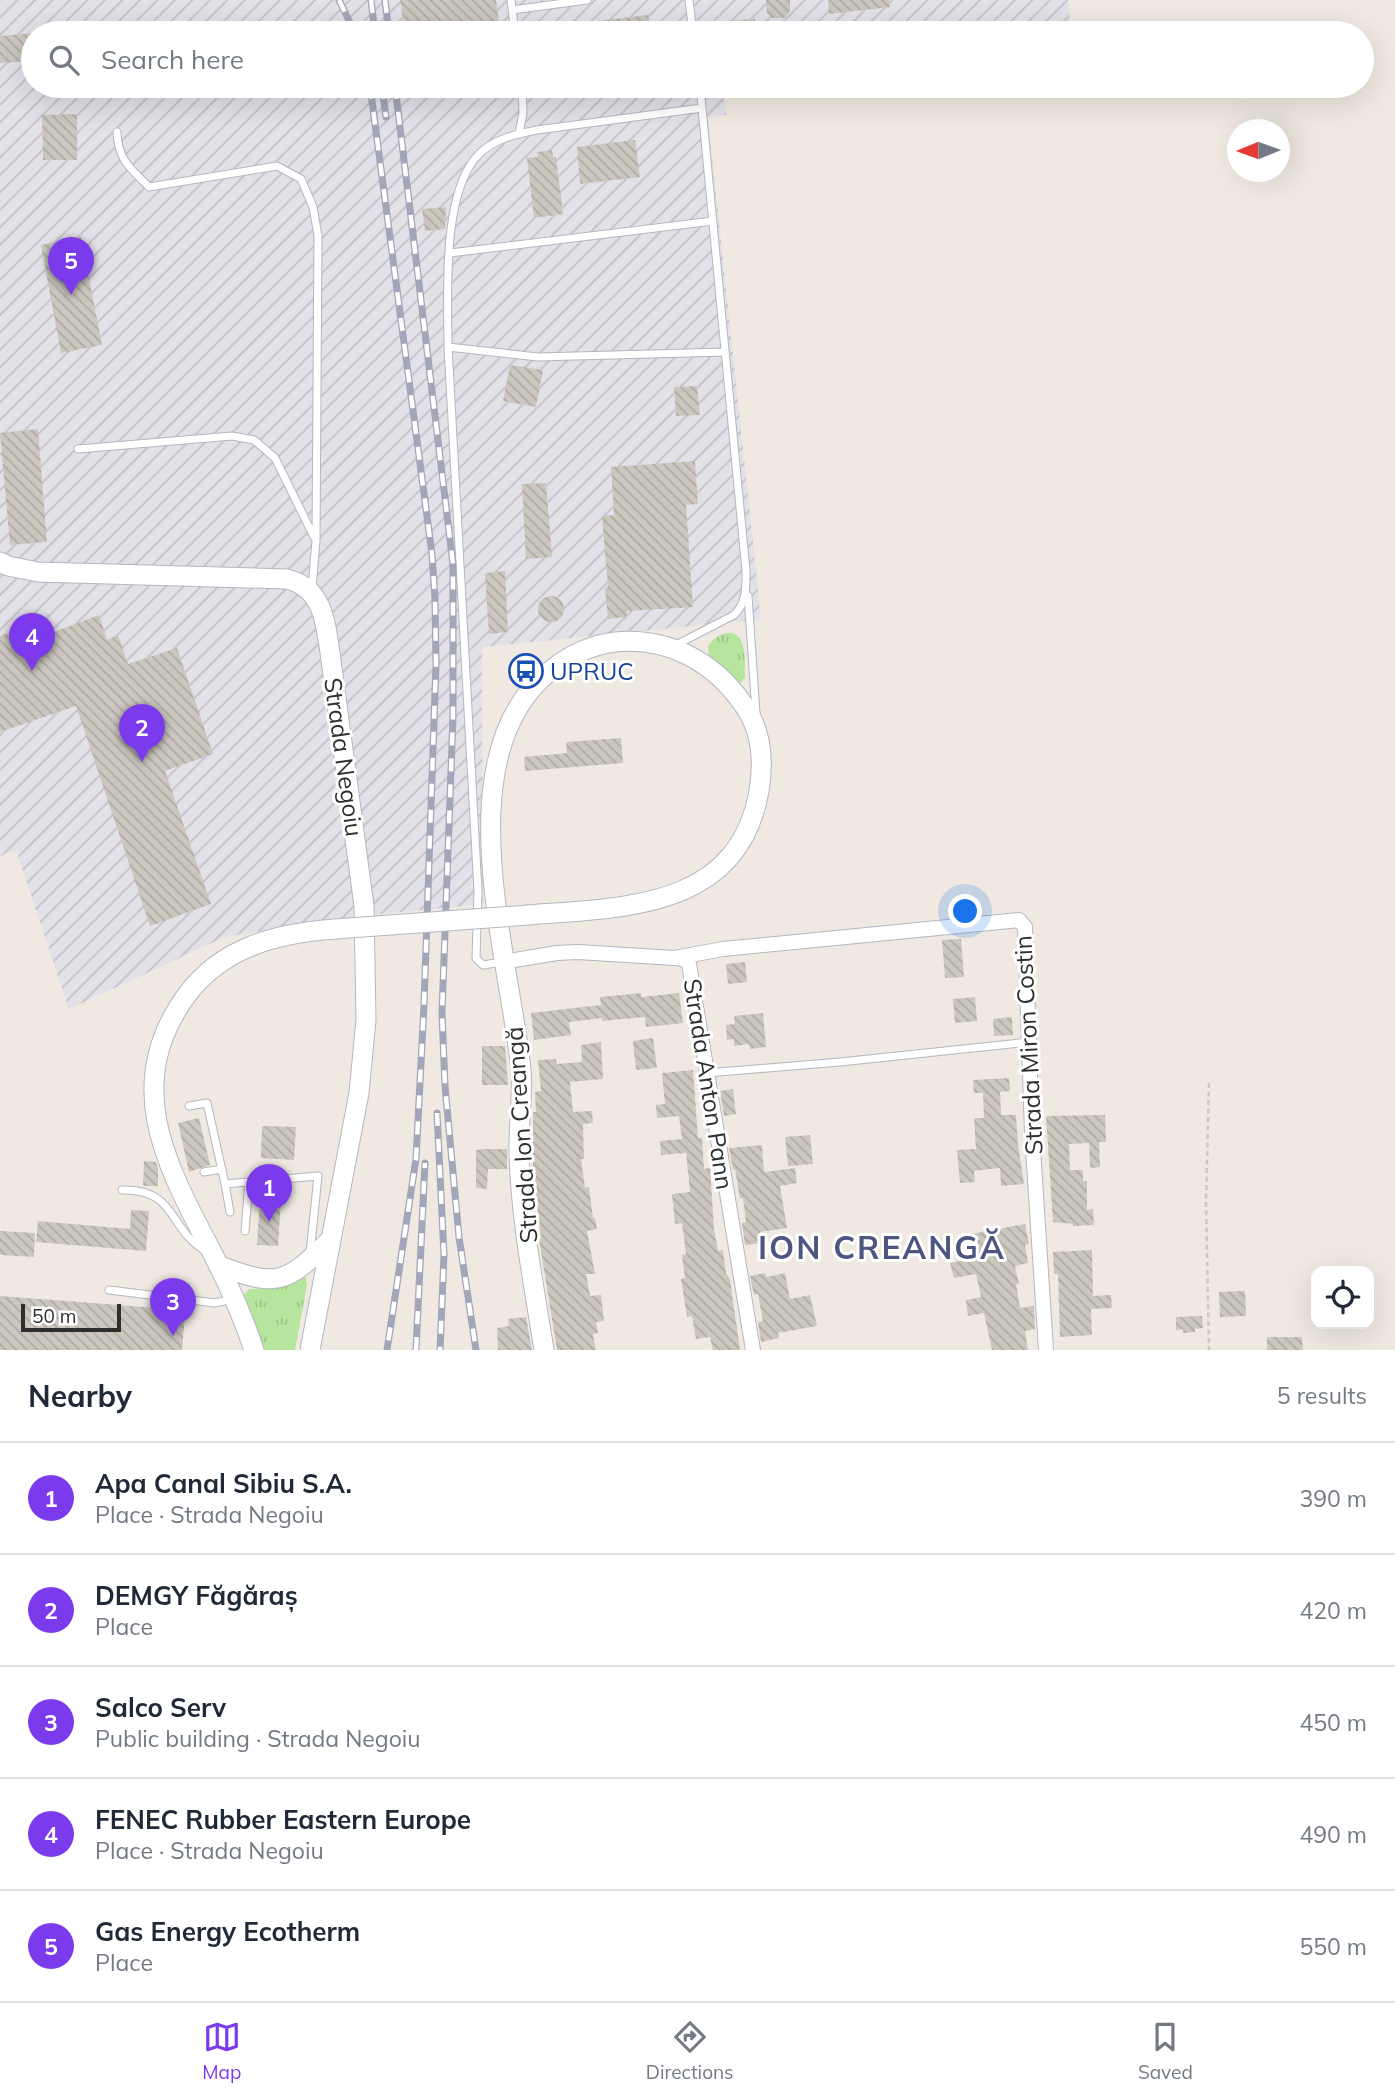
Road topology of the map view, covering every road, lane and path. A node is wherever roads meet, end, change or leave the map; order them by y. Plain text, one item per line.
1 (511, 0) edge
2 (587, 0) edge
3 (689, 0) edge
4 (512, 10) junction
5 (513, 21) edge
6 (692, 21) edge
7 (522, 98) edge
8 (701, 98) edge
9 (702, 108) junction
10 (117, 132) dead end
11 (520, 133) junction
12 (713, 221) junction
13 (450, 253) junction
14 (448, 348) junction
15 (725, 352) junction
16 (78, 449) dead end
17 (316, 541) junction
18 (0, 562) edge
19 (746, 571) junction
20 (312, 591) junction
21 (671, 647) junction
22 (757, 726) junction
23 (674, 958) junction
24 (503, 961) junction
25 (1029, 1042) junction
26 (707, 1073) junction
27 (1209, 1083) dead end
28 (189, 1106) dead end
29 (222, 1169) junction
30 (204, 1172) dead end
31 (249, 1182) junction
32 (225, 1184) junction
33 (121, 1190) dead end
34 (230, 1212) dead end
35 (245, 1231) dead end
36 (330, 1240) junction
37 (310, 1261) junction
38 (218, 1265) junction
39 (109, 1290) dead end
40 (234, 1299) junction
41 (254, 1350) edge
42 (310, 1350) edge
43 (544, 1350) edge
44 (753, 1350) edge
45 (1046, 1350) edge
46 (1209, 1350) edge

1 - 4 lane
2 - 4 lane
3 - 6 lane
4 - 5 lane
7 - 11 lane
8 - 9 lane
9 - 11 lane
9 - 12 lane
10 - 17 lane
11 - 13 lane
12 - 13 lane
12 - 15 lane
13 - 14 lane
14 - 15 lane
14 - 24 lane
15 - 19 lane
16 - 17 lane
17 - 20 lane
18 - 20 main road
19 - 21 lane
19 - 22 lane
20 - 36 main road, Strada Negoiu
21 - 22 main road, Strada Ion Creangă
21 - 24 main road, Strada Ion Creangă
22 - 38 main road, bridge
23 - 24 street, Strada Anton Pann
23 - 25 street, Strada Miron Costin
23 - 26 street, Strada Anton Pann
24 - 43 main road, Strada Ion Creangă
25 - 26 lane
25 - 45 street, Strada Miron Costin
26 - 44 street, Strada Anton Pann
27 - 46 path
28 - 29 lane
29 - 30 lane
29 - 32 lane
31 - 32 lane
31 - 35 lane
31 - 37 lane
32 - 34 lane
33 - 38 lane
36 - 37 main road
36 - 42 main road, Strada Negoiu
37 - 38 main road
38 - 40 main road
39 - 40 lane
40 - 41 main road

